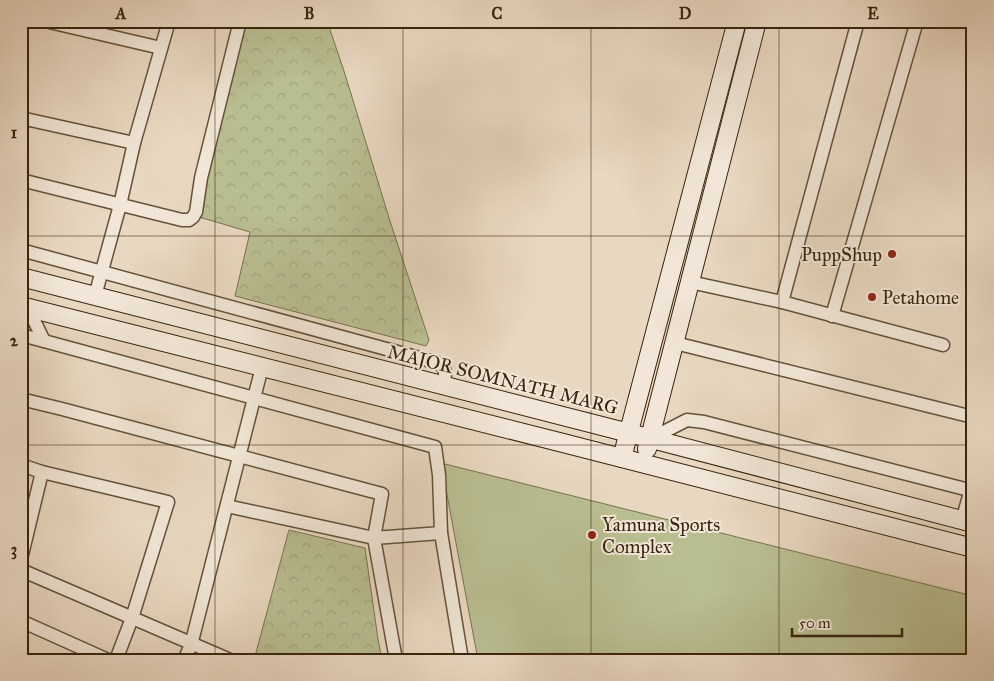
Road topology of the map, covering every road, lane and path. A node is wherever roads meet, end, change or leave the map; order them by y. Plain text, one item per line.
1 (46, 21) edge
2 (168, 21) edge
3 (240, 21) edge
4 (737, 21) edge
5 (757, 21) edge
6 (858, 21) edge
7 (917, 21) edge
8 (161, 48) junction
9 (21, 118) edge
10 (134, 144) junction
11 (21, 180) edge
12 (120, 205) junction
13 (21, 250) edge
14 (102, 272) junction
15 (21, 277) edge
16 (690, 282) junction
17 (95, 296) junction
18 (782, 302) junction
19 (24, 307) edge
20 (832, 316) junction
21 (21, 335) edge
22 (44, 341) junction
23 (675, 343) junction
24 (943, 345) dead end
25 (262, 367) junction
26 (443, 386) junction
27 (254, 398) junction
28 (21, 399) edge
29 (973, 417) edge
30 (629, 433) junction
31 (650, 439) junction
32 (239, 456) junction
33 (622, 458) junction
34 (644, 463) junction
35 (21, 465) edge
36 (42, 472) junction
37 (972, 488) edge
38 (227, 506) junction
39 (926, 511) junction
40 (968, 522) edge
41 (441, 533) junction
42 (921, 535) junction
43 (374, 538) junction
44 (973, 548) edge
45 (21, 559) edge
46 (21, 570) edge
47 (132, 618) junction
48 (21, 621) edge
49 (192, 643) junction
50 (108, 660) edge
51 (116, 660) edge
52 (184, 660) edge
53 (230, 660) edge
54 (396, 660) edge
55 (462, 660) edge

1 - 8 street
2 - 8 street
3 - 12 street
4 - 30 main road
5 - 16 main road
6 - 18 street
7 - 20 street
8 - 10 street
9 - 10 street
10 - 12 street
11 - 12 street
12 - 14 street
13 - 14 street
14 - 17 street
14 - 26 street
15 - 17 main road, MAJOR SOMNATH MARG
16 - 18 street
16 - 23 main road
17 - 26 main road, MAJOR SOMNATH MARG
18 - 20 street
19 - 22 street
19 - 25 main road
20 - 24 street
21 - 22 street
22 - 27 street
23 - 29 street
23 - 31 main road
25 - 27 street
25 - 33 main road
26 - 30 main road, MAJOR SOMNATH MARG
27 - 32 street
27 - 41 street
28 - 32 street
30 - 31 main road, MAJOR SOMNATH MARG
30 - 33 main road
31 - 34 main road
31 - 37 street
31 - 39 main road, MAJOR SOMNATH MARG
32 - 38 street
32 - 43 street
33 - 34 main road
34 - 42 main road
35 - 36 street
36 - 45 street
36 - 47 street
37 - 40 street
38 - 43 street
38 - 49 street
39 - 40 main road, MAJOR SOMNATH MARG
39 - 42 main road
41 - 43 street
41 - 55 street
42 - 44 main road
43 - 54 street
46 - 47 street
47 - 49 street
47 - 51 street
48 - 50 street
49 - 52 street
49 - 53 street

